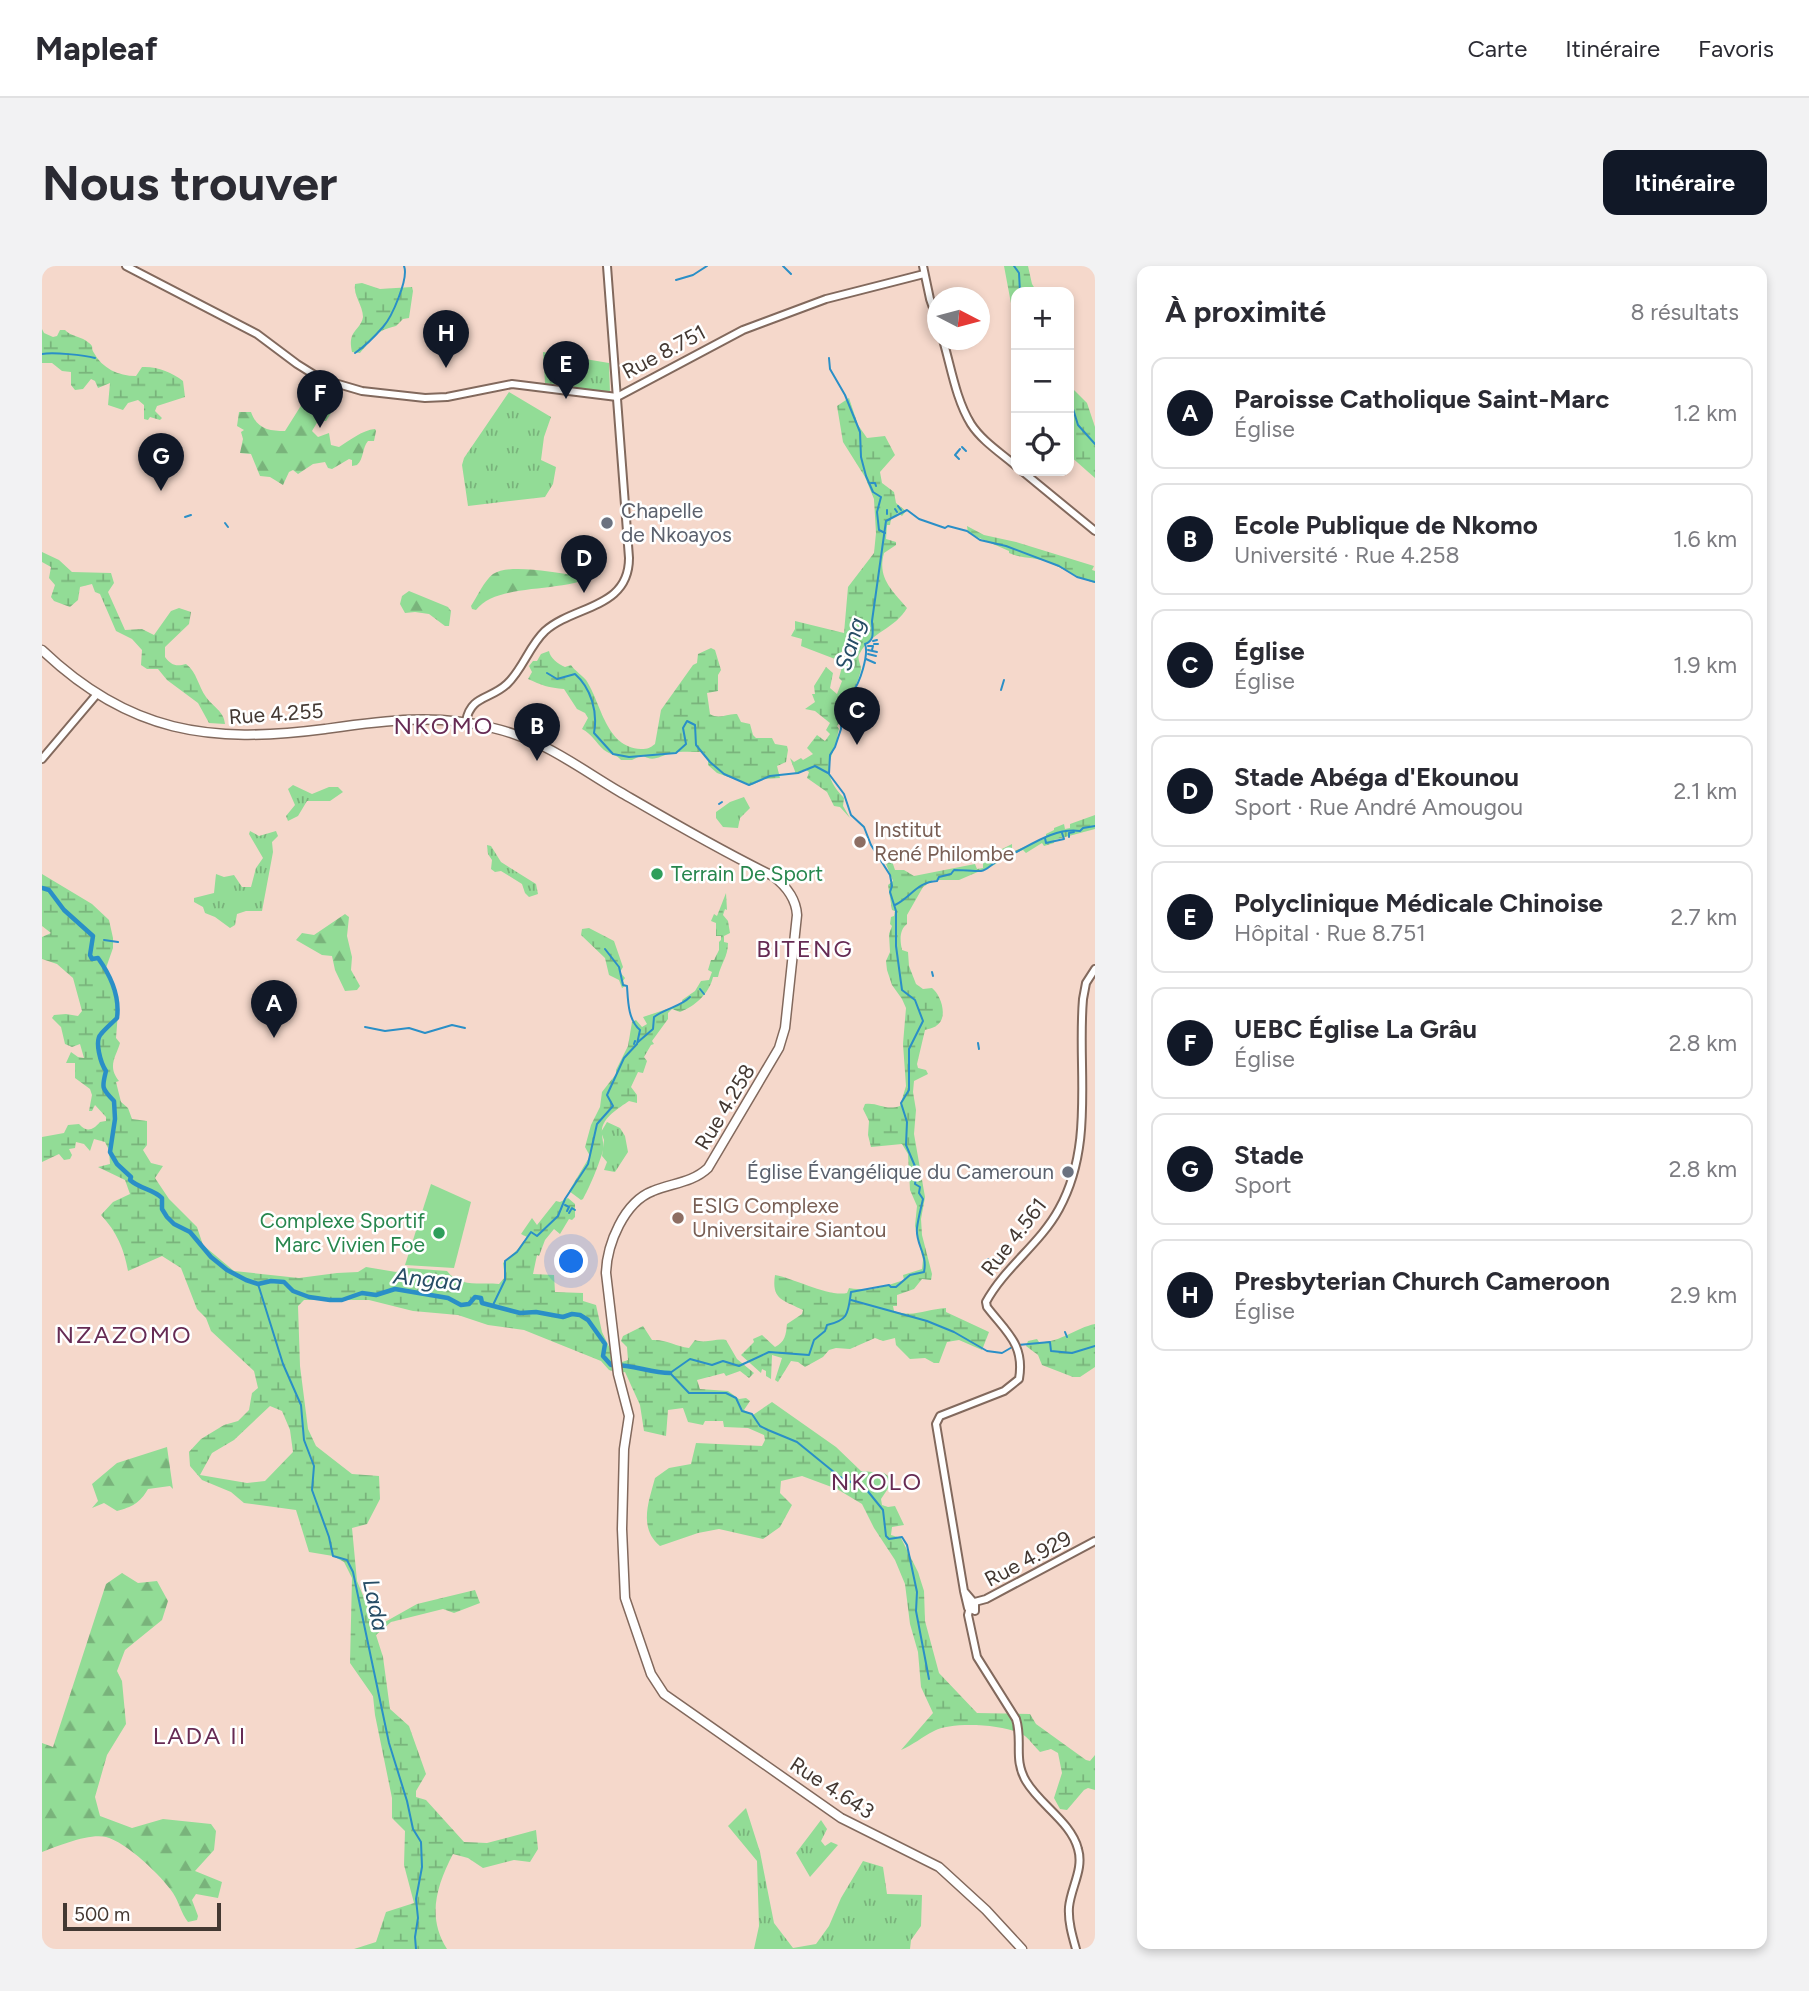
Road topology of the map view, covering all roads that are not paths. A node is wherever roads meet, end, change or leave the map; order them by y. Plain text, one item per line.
1 (126, 266) edge
2 (607, 266) edge
3 (924, 270) edge
4 (928, 287) edge
5 (946, 350) edge
6 (617, 397) junction
7 (1011, 462) edge
8 (1028, 476) edge
9 (1095, 531) edge
10 (42, 650) edge
11 (97, 694) junction
12 (466, 721) junction
13 (42, 760) edge
14 (1095, 969) edge
15 (1095, 1542) edge
16 (972, 1606) junction
17 (662, 1691) joint
18 (1022, 1949) edge
19 (1077, 1949) edge

1 - 6 main road, Rue 8.751
2 - 6 main road
3 - 4 main road
3 - 6 main road, Rue 8.751
5 - 7 main road
6 - 12 main road
8 - 9 main road
10 - 11 highway, Rue 4.255
11 - 12 highway, Rue 4.255
11 - 13 main road
12 - 17 highway, Rue 4.258
14 - 16 main road, Rue 4.561
15 - 16 main road, Rue 4.929
16 - 19 main road, Rue 4.929
17 - 18 highway, Rue 4.643

